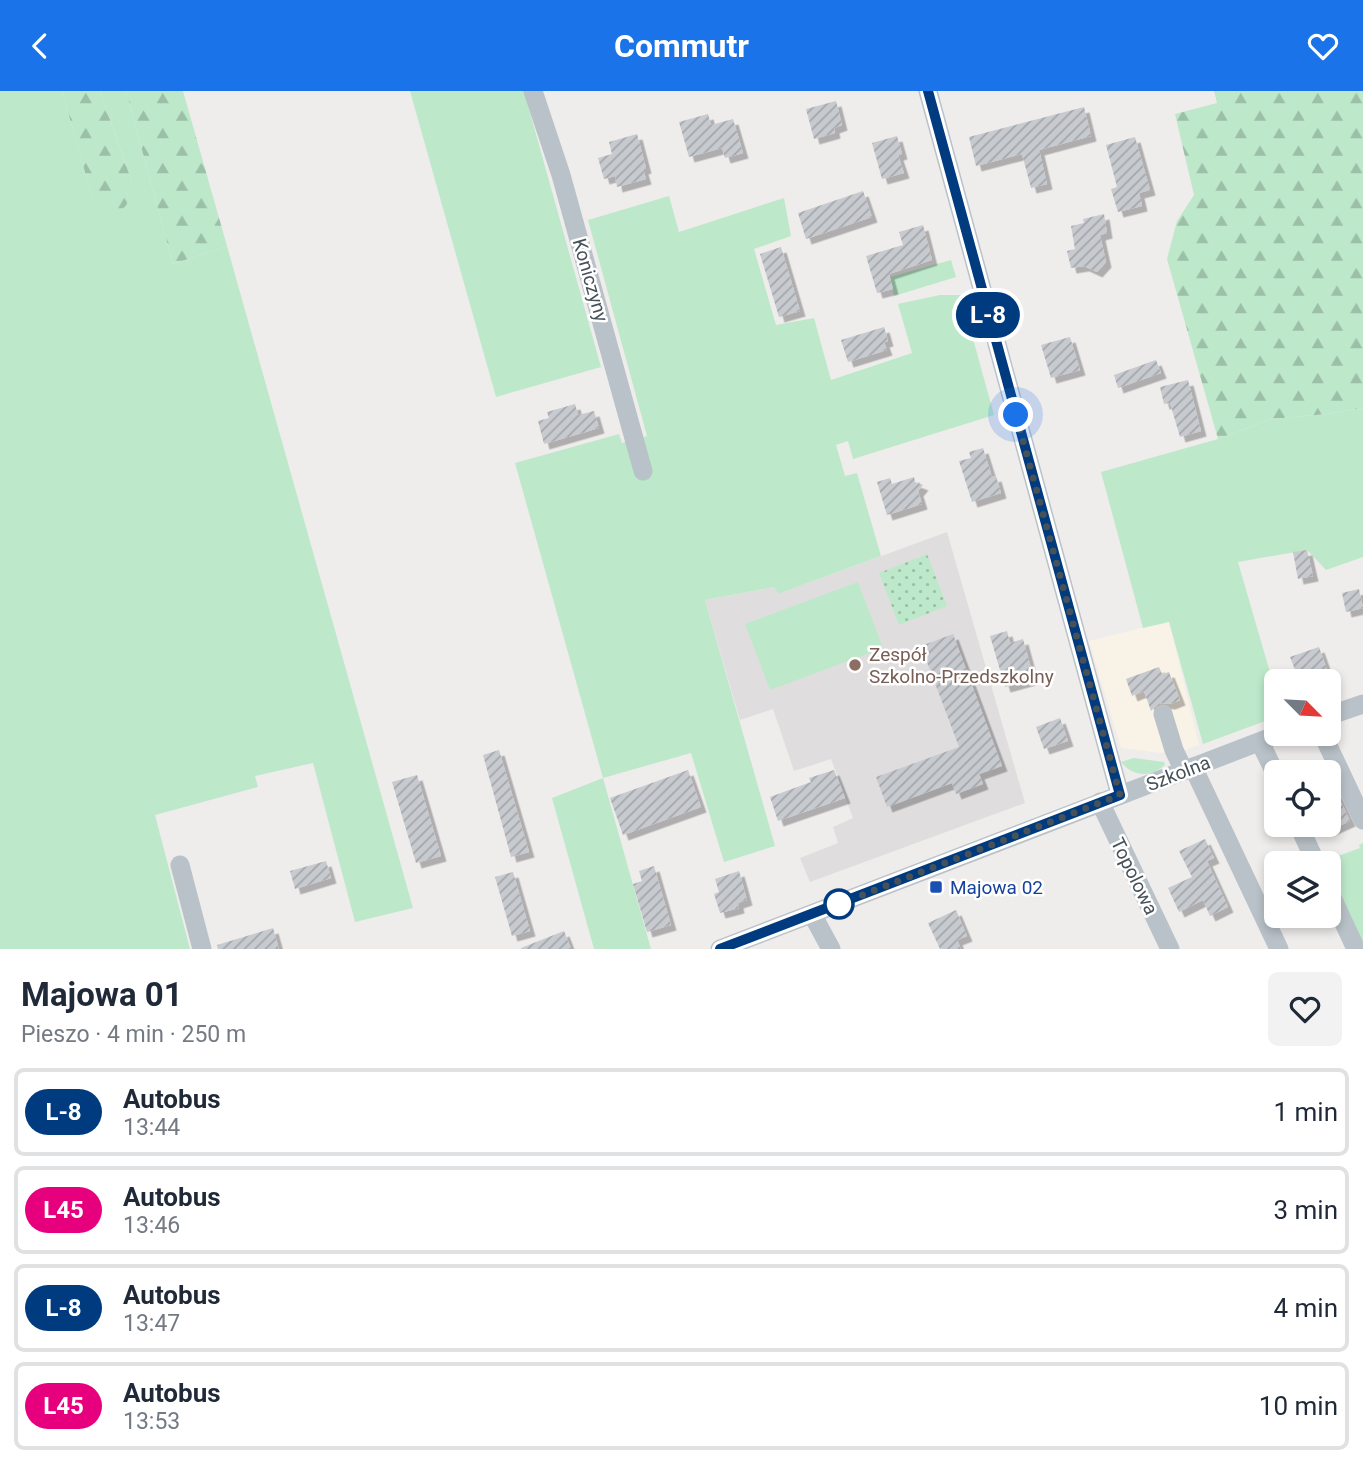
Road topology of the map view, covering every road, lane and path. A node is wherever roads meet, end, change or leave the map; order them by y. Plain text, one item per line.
1 (533, 91) edge
2 (928, 91) edge
3 (643, 471) dead end
4 (1363, 704) edge
5 (1341, 712) edge
6 (1163, 714) dead end
7 (1264, 740) edge
8 (1260, 742) junction
9 (1328, 746) edge
10 (1269, 760) edge
11 (1188, 769) junction
12 (1120, 795) junction
13 (1100, 802) junction
14 (1363, 820) edge
15 (180, 865) dead end
16 (812, 914) junction
17 (1341, 917) edge
18 (202, 949) edge
19 (720, 949) edge
20 (831, 949) edge
21 (1170, 949) edge
22 (1279, 949) edge
23 (1356, 949) edge

1 - 3 street, Koniczyny
2 - 12 street
4 - 5 street
6 - 11 street
7 - 8 street, Szkolna
8 - 10 street
8 - 11 street, Szkolna
9 - 14 street
11 - 12 street, Szkolna
11 - 22 street
12 - 13 street, Szkolna
13 - 16 street, Szkolna
13 - 21 street, Topolowa
15 - 18 street
16 - 19 street, Szkolna
16 - 20 street
17 - 23 street

